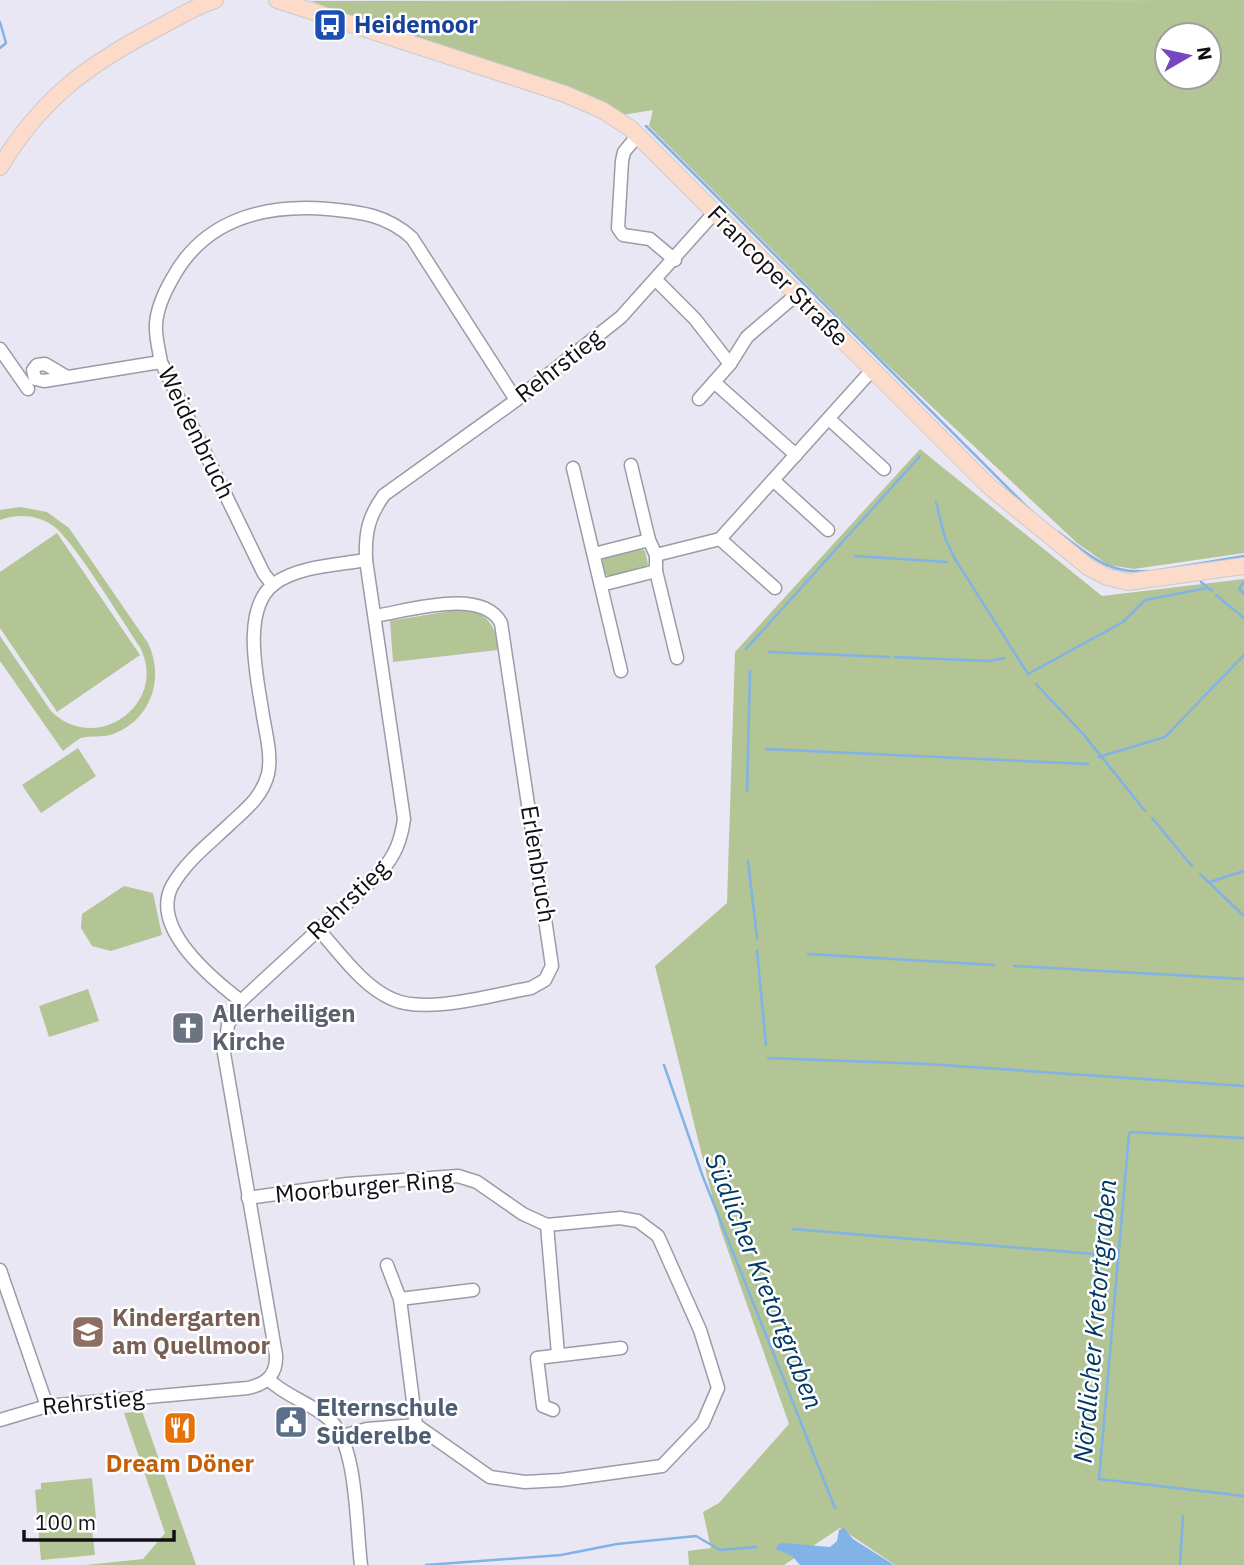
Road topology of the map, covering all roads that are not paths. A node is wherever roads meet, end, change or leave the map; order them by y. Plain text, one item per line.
1 (215, 0) edge
2 (277, 0) edge
3 (638, 135) junction
4 (0, 167) edge
5 (715, 212) junction
6 (675, 260) junction
7 (656, 281) junction
8 (796, 295) junction
9 (0, 349) edge
10 (161, 362) junction
11 (730, 364) junction
12 (872, 370) junction
13 (67, 377) dead end
14 (714, 382) junction
15 (27, 389) dead end
16 (699, 399) dead end
17 (516, 400) junction
18 (829, 419) junction
19 (796, 455) junction
20 (631, 465) dead end
21 (573, 468) dead end
22 (884, 469) dead end
23 (774, 480) junction
24 (828, 530) dead end
25 (720, 540) junction
26 (649, 541) junction
27 (594, 554) junction
28 (656, 555) junction
29 (366, 559) junction
30 (1244, 566) edge
31 (656, 571) junction
32 (273, 585) junction
33 (601, 585) junction
34 (775, 588) dead end
35 (375, 615) junction
36 (677, 658) dead end
37 (621, 671) dead end
38 (318, 929) junction
39 (241, 1001) junction
40 (248, 1198) junction
41 (547, 1225) junction
42 (387, 1265) dead end
43 (0, 1270) edge
44 (472, 1290) dead end
45 (400, 1299) junction
46 (621, 1349) dead end
47 (558, 1354) junction
48 (268, 1380) junction
49 (47, 1406) junction
50 (553, 1410) dead end
51 (0, 1420) edge
52 (416, 1425) junction
53 (342, 1436) junction
54 (361, 1565) edge

1 - 4 main road
2 - 3 main road, Francoper Straße
3 - 5 main road, Francoper Straße
3 - 6 street
5 - 6 street, Rehrstieg
5 - 8 main road, Francoper Straße
6 - 7 street, Rehrstieg
7 - 11 street
7 - 17 street, Rehrstieg
8 - 11 street
8 - 12 main road, Francoper Straße
9 - 15 street
10 - 13 street
10 - 17 street, Weidenbruch
10 - 32 street, Weidenbruch
11 - 14 street
12 - 18 street
12 - 30 main road, Francoper Straße
14 - 16 street
14 - 19 street
17 - 29 street, Rehrstieg
18 - 19 street
18 - 22 street
19 - 23 street
20 - 26 street
21 - 27 street
23 - 24 street
23 - 25 street
25 - 28 street
25 - 34 street
26 - 27 street
26 - 28 street
27 - 33 street
28 - 31 street
29 - 32 street
29 - 35 street, Rehrstieg
31 - 33 street
31 - 36 street
32 - 39 street
33 - 37 street
35 - 38 street, Rehrstieg
35 - 38 street, Erlenbruch
38 - 39 street, Rehrstieg
39 - 40 street, Rehrstieg
40 - 41 street, Moorburger Ring
40 - 48 street, Rehrstieg
41 - 47 street
41 - 52 street
42 - 45 street
43 - 49 street
44 - 45 street
45 - 52 street
46 - 47 street
47 - 50 street
48 - 49 street, Rehrstieg
48 - 53 street
49 - 51 street, Rehrstieg
52 - 53 street
53 - 54 street

